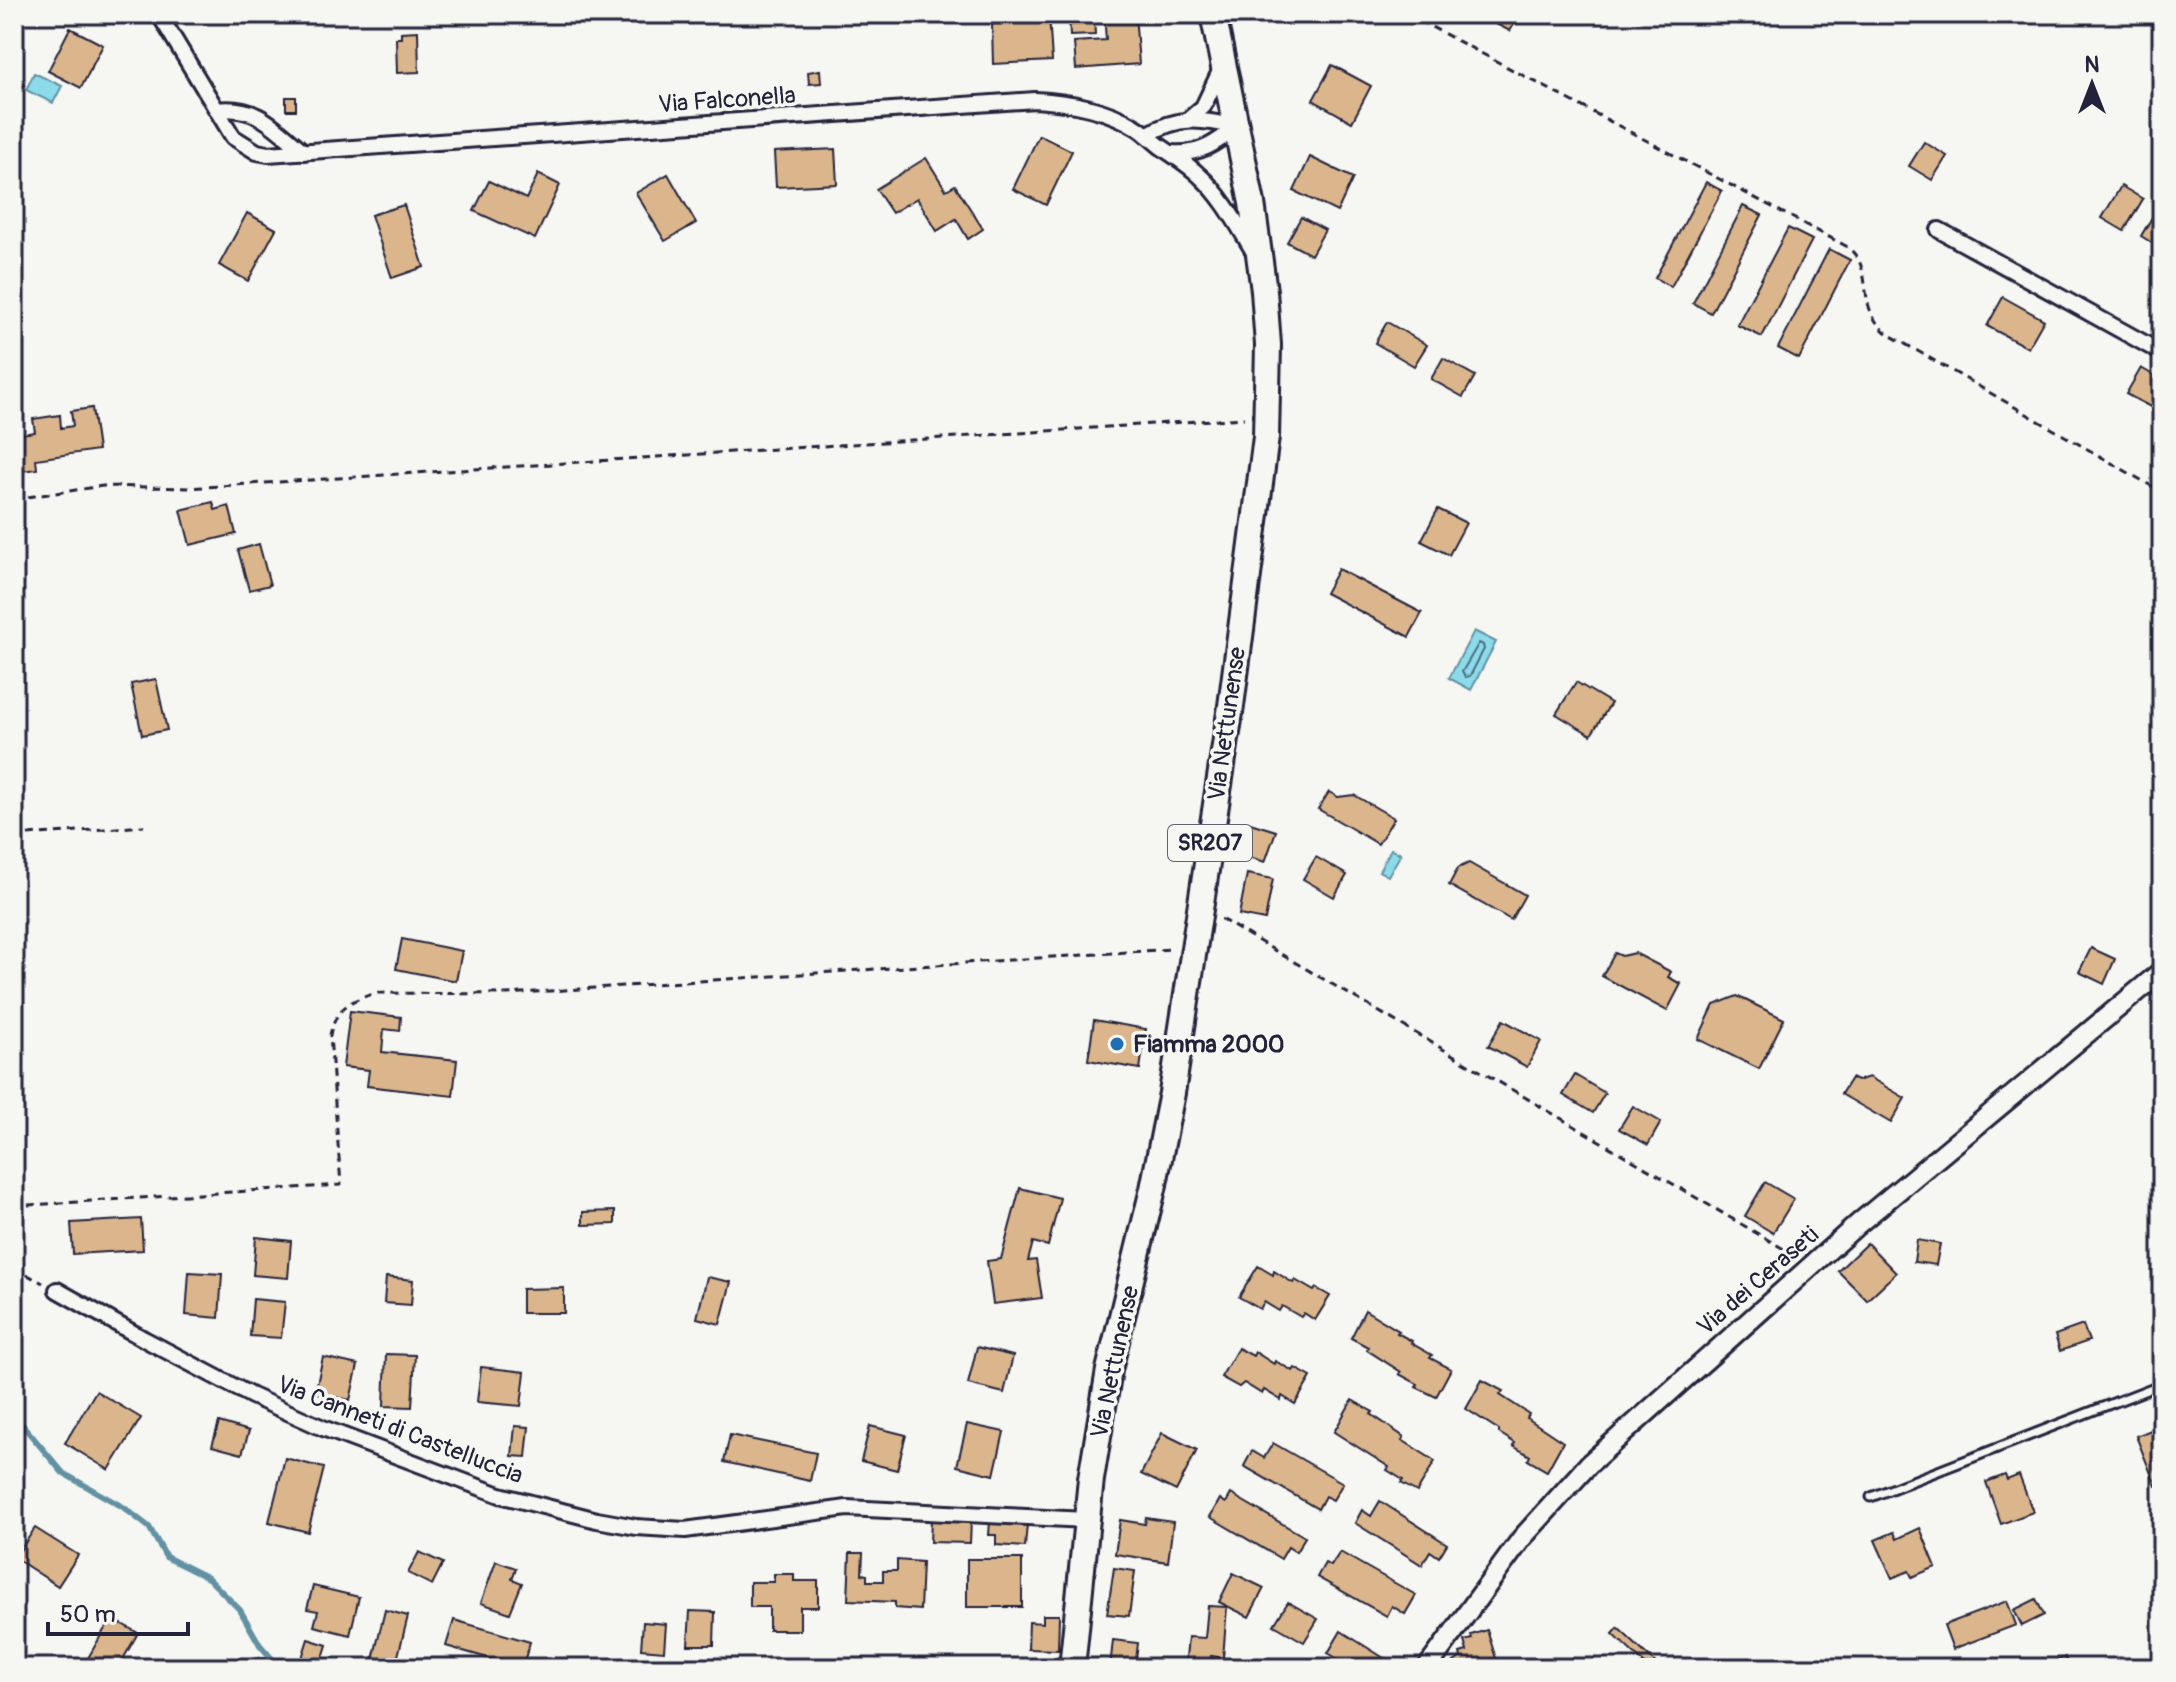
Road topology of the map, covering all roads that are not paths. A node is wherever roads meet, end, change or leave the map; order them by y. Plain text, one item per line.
1 (159, 14) edge
2 (1213, 14) edge
3 (1224, 63) junction
4 (217, 110) junction
5 (1190, 118) junction
6 (1237, 127) junction
7 (1147, 135) junction
8 (304, 152) junction
9 (1173, 153) junction
10 (1939, 230) dead end
11 (1260, 263) junction
12 (2162, 353) edge
13 (2162, 971) edge
14 (57, 1290) road end
15 (2162, 1384) edge
16 (1871, 1497) dead end
17 (1086, 1520) junction
18 (1072, 1668) edge
19 (1427, 1668) edge

1 - 4 street, Via Falconella
2 - 3 main road, Via Nettunense / SR207
3 - 5 street
3 - 6 main road, Via Nettunense / SR207
4 - 8 street
4 - 8 street, Via Falconella
5 - 6 street
5 - 7 street
6 - 9 street
6 - 11 main road, Via Nettunense / SR207
7 - 8 street, Via Falconella
7 - 9 street, Via Falconella
9 - 11 street, Via Falconella
10 - 12 street
11 - 17 main road, Via Nettunense / SR207
13 - 19 street, Via dei Ceraseti
14 - 17 street, Via Canneti di Castelluccia
15 - 16 lane
17 - 18 main road, Via Nettunense / SR207

